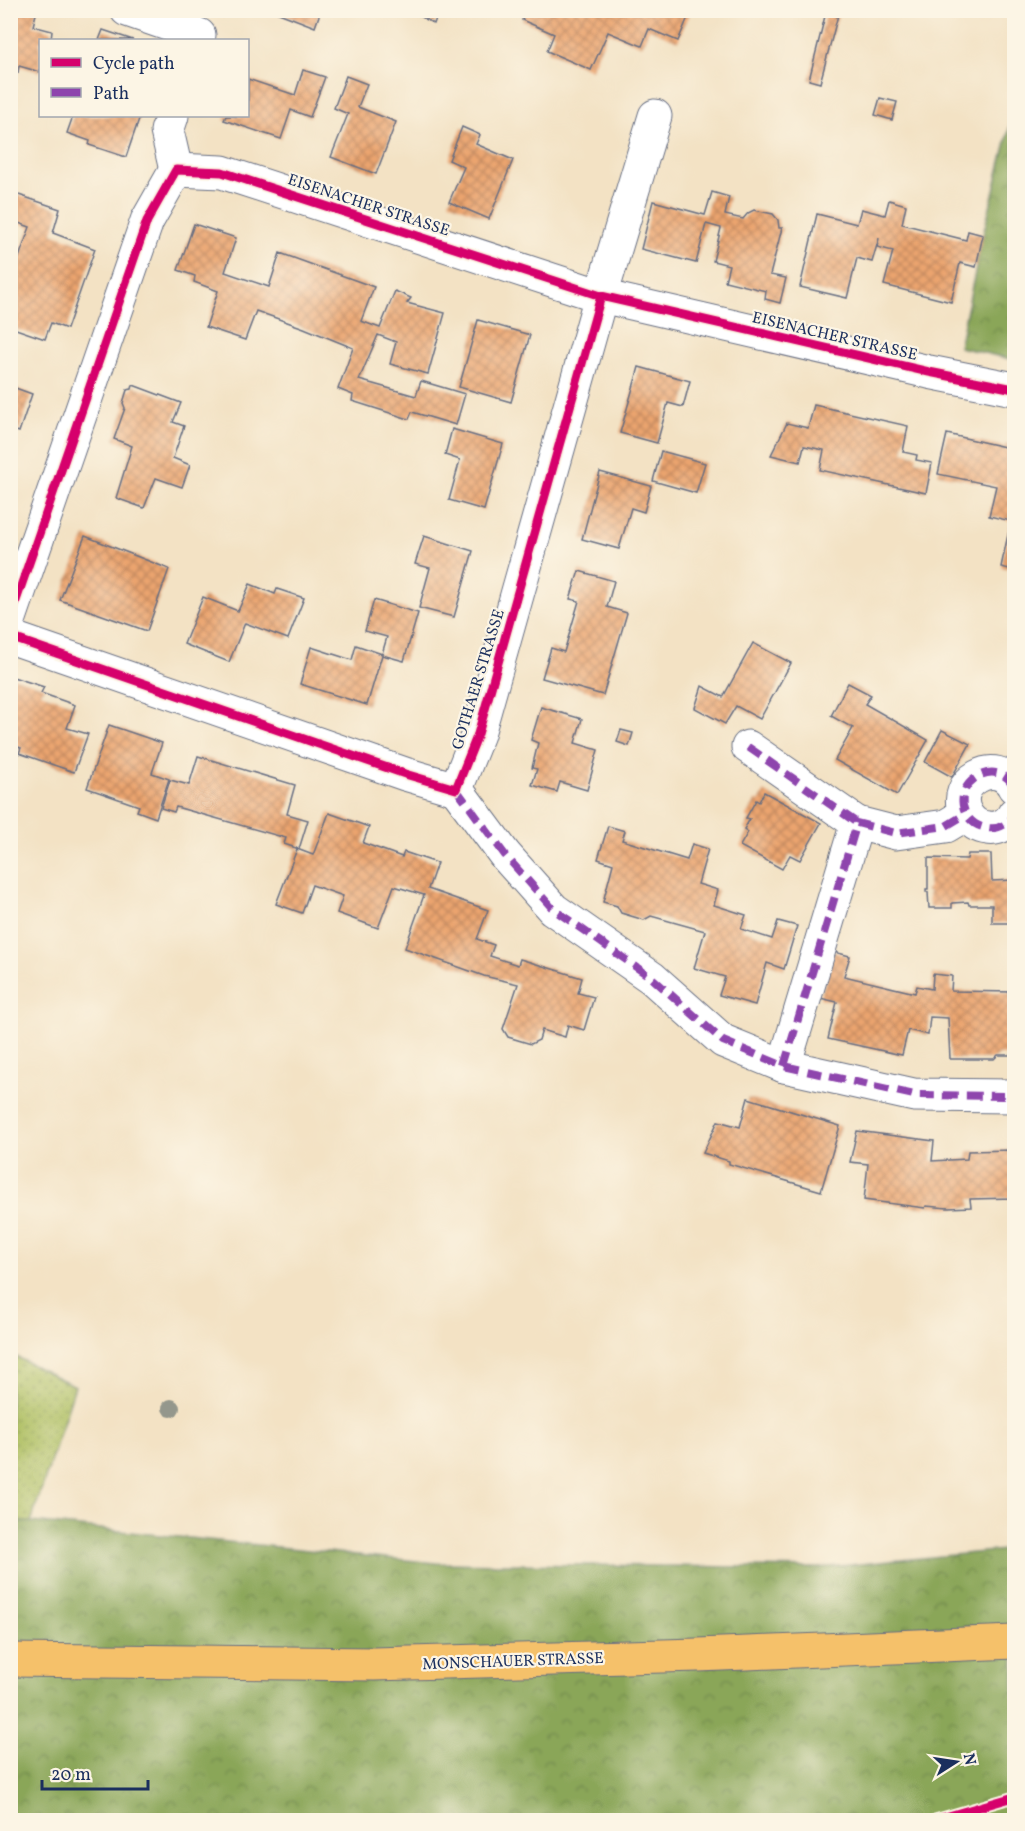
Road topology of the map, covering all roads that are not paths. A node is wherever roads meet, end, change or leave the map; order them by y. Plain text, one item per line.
1 (127, 10) edge
2 (201, 29) edge
3 (655, 116) dead end
4 (172, 117) edge
5 (176, 170) junction
6 (601, 296) junction
7 (1014, 389) edge
8 (10, 618) edge
9 (10, 637) edge
10 (748, 747) dead end
11 (1014, 787) edge
12 (456, 789) junction
13 (966, 814) junction
14 (1014, 814) edge
15 (857, 823) junction
16 (784, 1066) junction
17 (1014, 1096) edge
18 (1014, 1642) edge
19 (10, 1660) edge

1 - 2 street
3 - 6 street, GOTHAER STRASSE
4 - 5 street
5 - 6 street, EISENACHER STRASSE
5 - 8 street
6 - 7 street, EISENACHER STRASSE
6 - 12 street, GOTHAER STRASSE
9 - 12 street
10 - 15 street
11 - 13 street
12 - 16 street
13 - 14 street
13 - 15 street
15 - 16 street
16 - 17 street
18 - 19 main road, MONSCHAUER STRASSE

